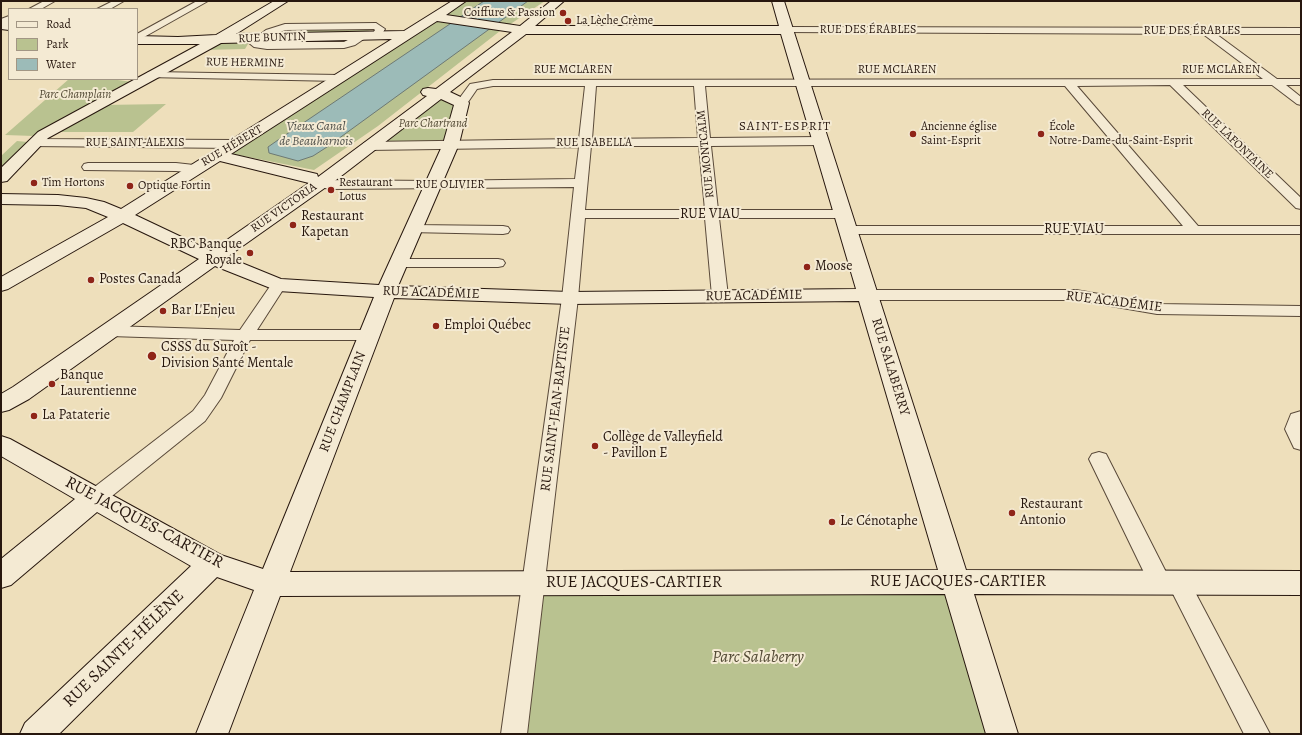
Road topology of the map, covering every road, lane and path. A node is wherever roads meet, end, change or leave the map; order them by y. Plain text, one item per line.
1 (51, 1) edge
2 (120, 1) edge
3 (204, 1) edge
4 (282, 1) edge
5 (460, 1) edge
6 (551, 1) edge
7 (558, 1) edge
8 (778, 1) edge
9 (36, 8) edge
10 (104, 8) edge
11 (8, 14) edge
12 (435, 17) junction
13 (1, 23) edge
14 (241, 26) junction
15 (518, 29) junction
16 (786, 30) junction
17 (1206, 31) junction
18 (1301, 31) edge
19 (371, 35) junction
20 (408, 35) junction
21 (260, 37) junction
22 (138, 38) edge
23 (138, 39) edge
24 (214, 40) junction
25 (178, 41) junction
26 (390, 46) junction
27 (184, 57) junction
28 (466, 74) junction
29 (151, 75) junction
30 (339, 78) junction
31 (1275, 82) junction
32 (1301, 82) edge
33 (493, 83) junction
34 (591, 83) junction
35 (699, 83) junction
36 (802, 83) junction
37 (1069, 83) junction
38 (1174, 83) junction
39 (433, 93) junction
40 (1301, 102) edge
41 (462, 103) junction
42 (820, 141) junction
43 (705, 142) junction
44 (35, 143) junction
45 (585, 143) junction
46 (235, 144) junction
47 (451, 144) junction
48 (368, 146) junction
49 (217, 155) junction
50 (88, 167) dead end
51 (194, 169) junction
52 (1, 177) edge
53 (315, 180) junction
54 (581, 184) junction
55 (433, 185) junction
56 (1, 199) edge
57 (1301, 205) edge
58 (578, 214) junction
59 (122, 216) junction
60 (712, 216) junction
61 (845, 222) junction
62 (414, 229) junction
63 (1193, 229) junction
64 (503, 230) dead end
65 (1301, 230) edge
66 (205, 255) junction
67 (399, 262) junction
68 (498, 262) dead end
69 (1, 285) edge
70 (278, 285) junction
71 (386, 292) junction
72 (868, 295) junction
73 (720, 296) junction
74 (570, 298) junction
75 (1301, 311) edge
76 (110, 331) junction
77 (245, 335) junction
78 (370, 335) junction
79 (1, 389) edge
80 (1, 404) edge
81 (1301, 418) edge
82 (1301, 443) edge
83 (1, 445) edge
84 (1099, 459) dead end
85 (95, 498) junction
86 (212, 564) junction
87 (1, 576) edge
88 (956, 582) junction
89 (1169, 582) junction
90 (534, 583) junction
91 (1301, 583) edge
92 (272, 584) junction
93 (36, 734) edge
94 (212, 734) edge
95 (514, 734) edge
96 (1002, 734) edge
97 (1257, 734) edge

1 - 9 street
2 - 10 street
3 - 22 street
4 - 14 street
5 - 12 street, RUE HÉBERT
6 - 15 street, RUE VICTORIA
7 - 15 street, RUE VICTORIA
8 - 16 street, RUE SALABERRY
11 - 13 street
12 - 15 street, RUE DES ÉRABLES
12 - 20 street, RUE HÉBERT
14 - 21 street
14 - 24 street
15 - 16 street, RUE DES ÉRABLES
15 - 28 street, RUE VICTORIA
15 - 39 street, RUE VICTORIA
16 - 17 street, RUE DES ÉRABLES
16 - 36 street, RUE SALABERRY
17 - 18 street, RUE DES ÉRABLES
17 - 31 street
19 - 20 street, RUE BUNTIN
19 - 21 street, RUE BUNTIN
19 - 26 street
20 - 26 street, RUE HÉBERT
21 - 24 street, RUE BUNTIN
23 - 25 street, RUE BUNTIN
24 - 25 street, RUE BUNTIN
24 - 27 street
25 - 27 street
26 - 30 street, RUE HÉBERT
27 - 29 street
28 - 33 street, RUE MCLAREN
28 - 39 street, RUE VICTORIA
29 - 30 street, RUE HERMINE
29 - 44 street
30 - 46 street, RUE HÉBERT
31 - 32 street, RUE MCLAREN
31 - 38 street, RUE MCLAREN
31 - 40 street
33 - 34 street, RUE MCLAREN
33 - 41 street, RUE MCLAREN
34 - 35 street, RUE MCLAREN
34 - 45 street, RUE SAINT-JEAN-BAPTISTE
35 - 36 street, RUE MCLAREN
35 - 43 street, RUE MONTCALM
36 - 37 street, RUE MCLAREN
36 - 42 street, RUE SALABERRY
37 - 38 street, RUE MCLAREN
37 - 63 street
38 - 57 street, RUE LAFONTAINE
39 - 41 street
39 - 48 street, RUE VICTORIA
39 - 53 street, RUE VICTORIA
41 - 47 street, RUE CHAMPLAIN
42 - 43 street, RUE ISABELLA
42 - 61 street, RUE SALABERRY
43 - 45 street, RUE ISABELLA
43 - 60 street, RUE MONTCALM
44 - 46 street, RUE SAINT-ALEXIS
44 - 52 street
45 - 47 street, RUE ISABELLA
45 - 54 street, RUE SAINT-JEAN-BAPTISTE
46 - 49 street, RUE HÉBERT
47 - 48 street, RUE ISABELLA
47 - 55 street, RUE CHAMPLAIN
48 - 53 street, RUE VICTORIA
49 - 51 street, RUE HÉBERT
49 - 53 street
50 - 51 street
51 - 59 street, RUE HÉBERT
53 - 55 street, RUE OLIVIER
53 - 66 street, RUE VICTORIA
54 - 55 street, RUE OLIVIER
54 - 58 street, RUE SAINT-JEAN-BAPTISTE
55 - 62 street, RUE CHAMPLAIN
56 - 59 street, RUE ACADÉMIE
58 - 60 street, RUE VIAU
58 - 74 street, RUE SAINT-JEAN-BAPTISTE
59 - 66 street, RUE ACADÉMIE
59 - 69 street, RUE HÉBERT
60 - 61 street, RUE VIAU
60 - 73 street, RUE MONTCALM
61 - 63 street, RUE VIAU
61 - 72 street, RUE SALABERRY
62 - 64 street
62 - 67 street, RUE CHAMPLAIN
63 - 65 street, RUE VIAU
66 - 70 street, RUE ACADÉMIE
66 - 76 street, RUE VICTORIA
66 - 79 street, RUE VICTORIA
67 - 68 street
67 - 71 street, RUE CHAMPLAIN
70 - 71 street, RUE ACADÉMIE
70 - 77 street
71 - 74 street, RUE ACADÉMIE
71 - 78 street, RUE CHAMPLAIN
72 - 73 street, RUE ACADÉMIE
72 - 75 street, RUE ACADÉMIE
72 - 88 street, RUE SALABERRY
73 - 74 street, RUE ACADÉMIE
74 - 90 street, RUE SAINT-JEAN-BAPTISTE
76 - 77 street
76 - 80 street, RUE VICTORIA
77 - 78 street
77 - 85 street
78 - 92 street, RUE CHAMPLAIN
81 - 82 street
83 - 85 street, RUE JACQUES-CARTIER
84 - 89 street
85 - 86 street, RUE JACQUES-CARTIER
85 - 87 street
86 - 92 street, RUE JACQUES-CARTIER
86 - 93 street, RUE SAINTE-HÉLÈNE
88 - 89 street, RUE JACQUES-CARTIER
88 - 90 street, RUE JACQUES-CARTIER
88 - 96 street, RUE SALABERRY
89 - 91 street, RUE JACQUES-CARTIER
89 - 97 street
90 - 92 street, RUE JACQUES-CARTIER
90 - 95 street, RUE SAINT-JEAN-BAPTISTE
92 - 94 street, RUE CHAMPLAIN

